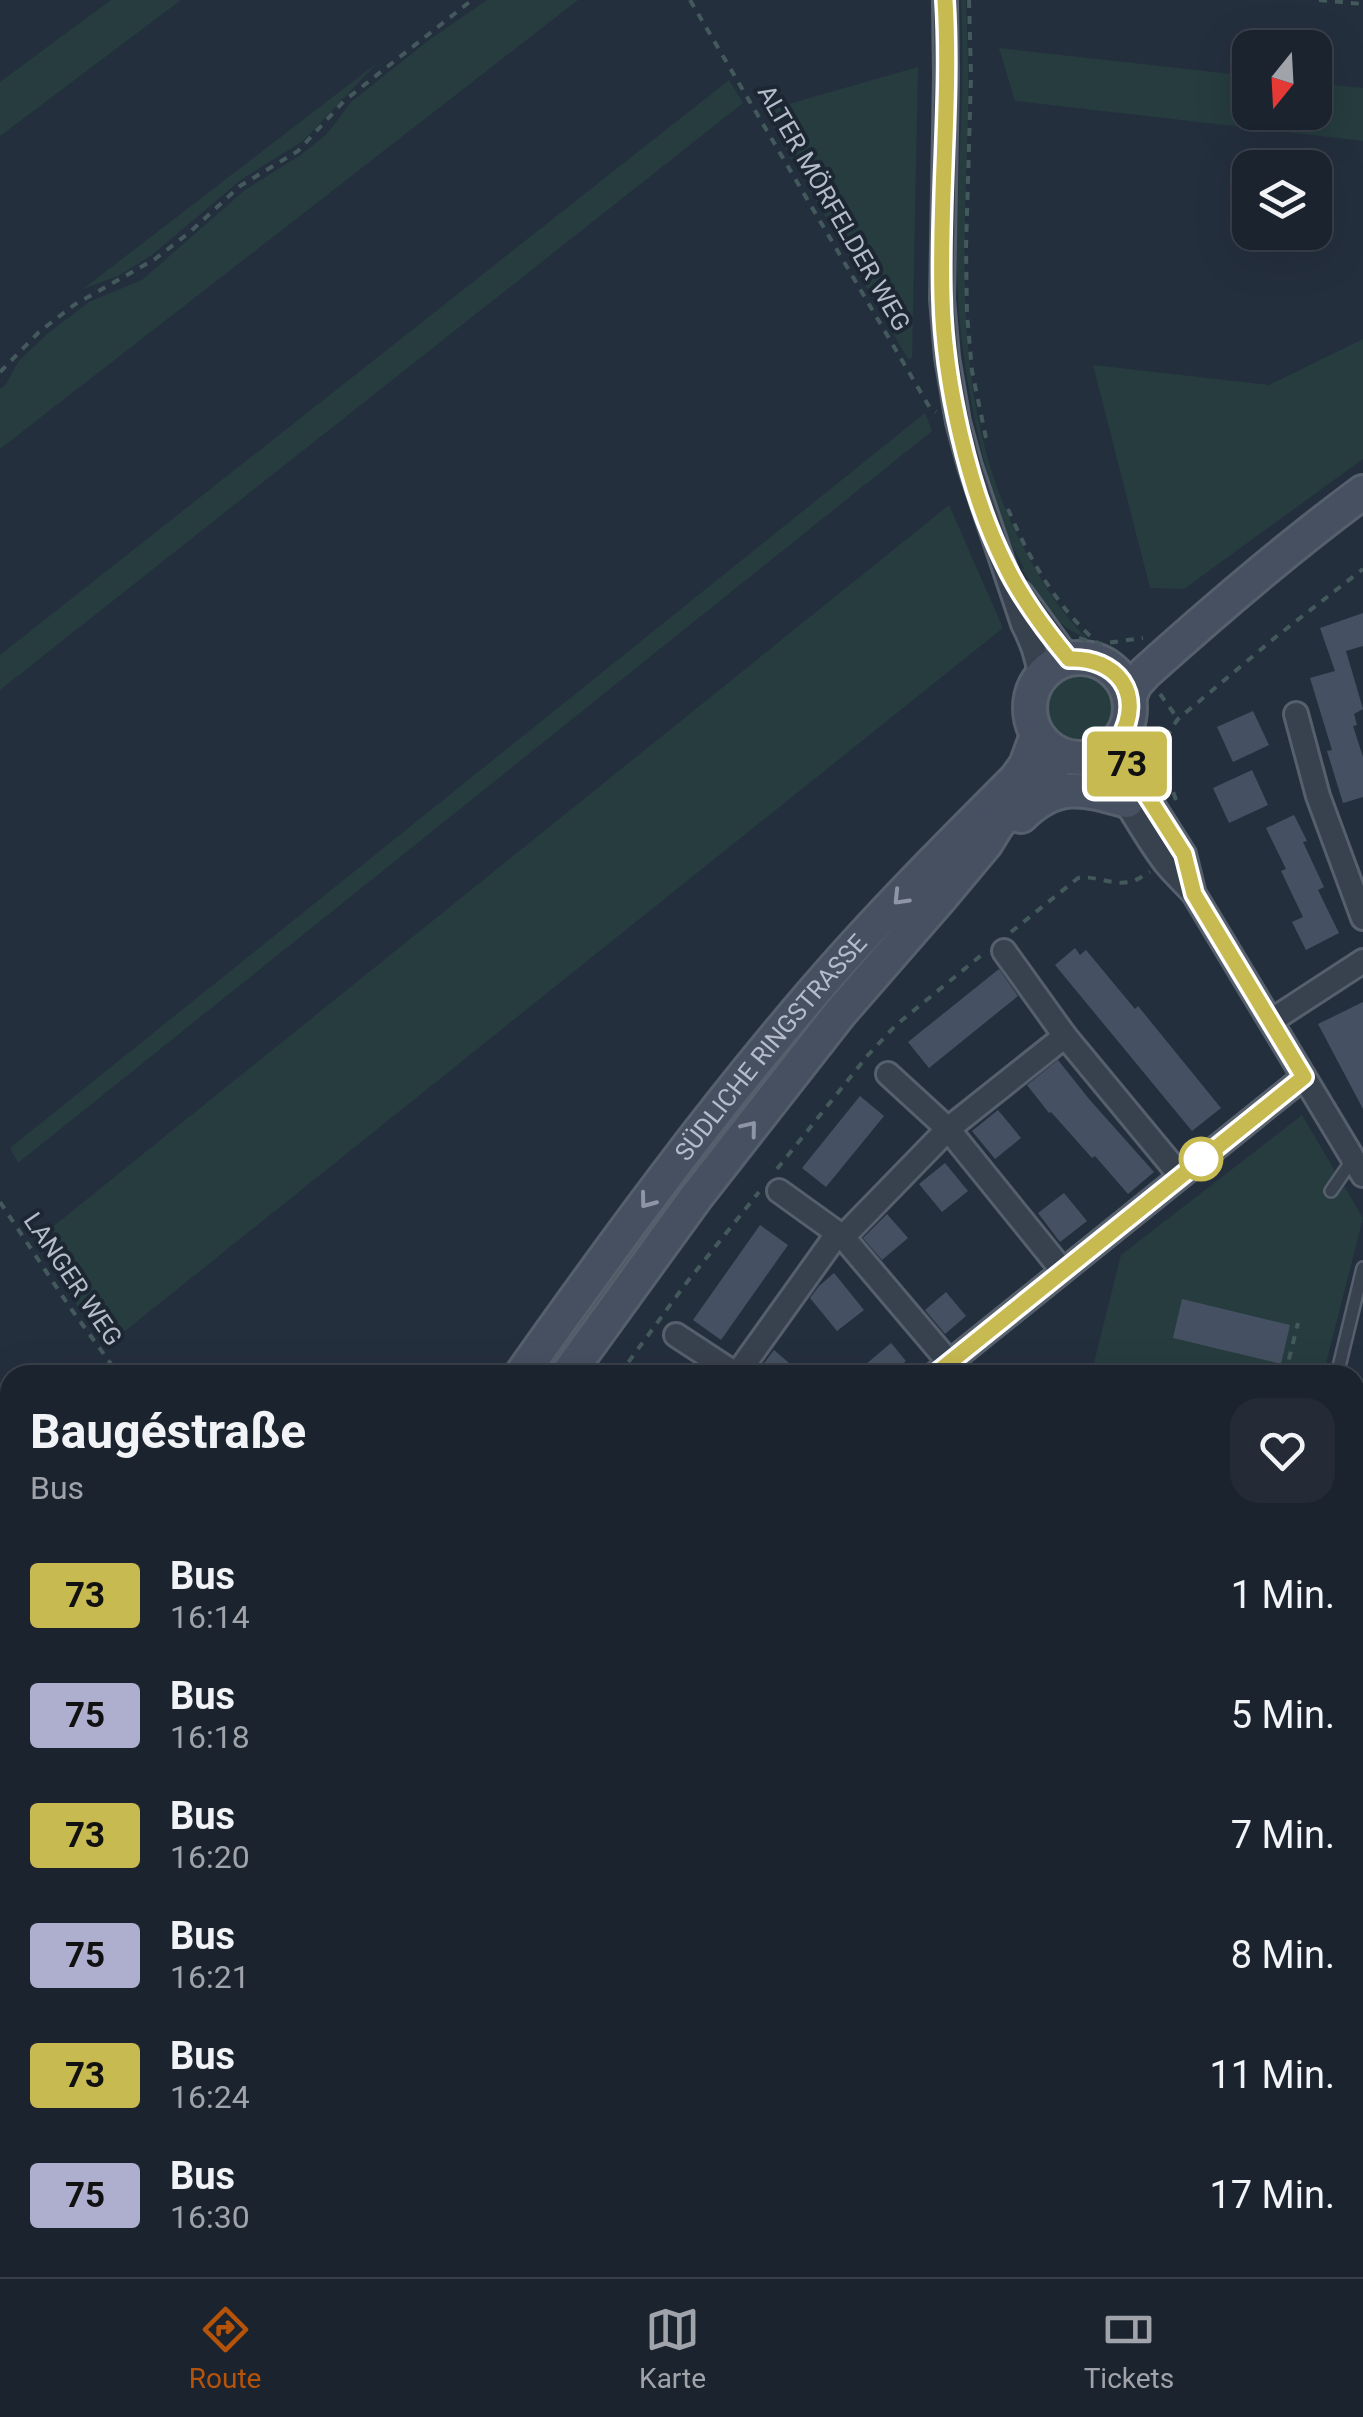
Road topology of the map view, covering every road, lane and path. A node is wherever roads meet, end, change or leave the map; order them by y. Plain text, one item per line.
1 (472, 0) edge
2 (690, 0) edge
3 (945, 0) edge
4 (969, 0) edge
5 (1319, 0) edge
6 (1363, 4) edge
7 (0, 372) edge
8 (958, 422) junction
9 (988, 450) dead end
10 (1363, 492) edge
11 (1006, 506) dead end
12 (1005, 566) junction
13 (1363, 569) edge
14 (1211, 614) junction
15 (1112, 652) junction
16 (1069, 659) junction
17 (1040, 678) junction
18 (1129, 698) junction
19 (1296, 714) dead end
20 (1037, 735) junction
21 (1120, 738) junction
22 (1078, 757) junction
23 (1127, 801) junction
24 (1176, 803) dead end
25 (986, 843) junction
26 (1194, 894) junction
27 (1363, 918) edge
28 (1004, 951) dead end
29 (1363, 962) edge
30 (1271, 1021) junction
31 (1064, 1036) junction
32 (888, 1074) dead end
33 (1304, 1077) junction
34 (948, 1129) junction
35 (1358, 1167) edge
36 (1180, 1175) junction
37 (779, 1191) dead end
38 (1332, 1191) dead end
39 (0, 1202) edge
40 (840, 1235) junction
41 (1363, 1268) edge
42 (1062, 1270) junction
43 (1298, 1323) dead end
44 (676, 1336) dead end
45 (112, 1365) edge
46 (528, 1365) edge
47 (573, 1365) edge
48 (721, 1365) edge
49 (744, 1365) edge
50 (938, 1365) edge
51 (946, 1365) edge
52 (1288, 1365) edge
53 (1339, 1365) edge

1 - 7 path
2 - 8 path, ALTER MÖRFELDER WEG
3 - 8 street
4 - 9 path
5 - 6 path
8 - 12 street
10 - 14 main road
11 - 15 path
12 - 16 street
12 - 17 street
13 - 24 path
14 - 15 main road
14 - 18 main road
15 - 16 main road
15 - 18 main road
16 - 17 main road
17 - 20 main road, SÜDLICHE RINGSTRASSE
18 - 21 main road
19 - 27 street
20 - 22 main road
20 -> 46 main road, SÜDLICHE RINGSTRASSE
21 - 22 main road, SÜDLICHE RINGSTRASSE
21 - 26 street
22 - 23 street
22 - 25 main road, SÜDLICHE RINGSTRASSE
23 - 25 main road
23 - 26 street
47 -> 25 main road, SÜDLICHE RINGSTRASSE
26 - 30 street
28 - 31 street
29 - 30 street
30 - 33 street
31 - 34 street
31 - 36 street
32 - 34 street
33 - 35 street
33 - 36 street
34 - 40 street
34 - 42 street
35 - 38 lane
36 - 42 street
37 - 40 street
39 - 45 path, LANGER WEG
40 - 49 street
40 - 50 street
41 - 53 lane
42 - 51 street
43 - 52 path
44 - 48 street

